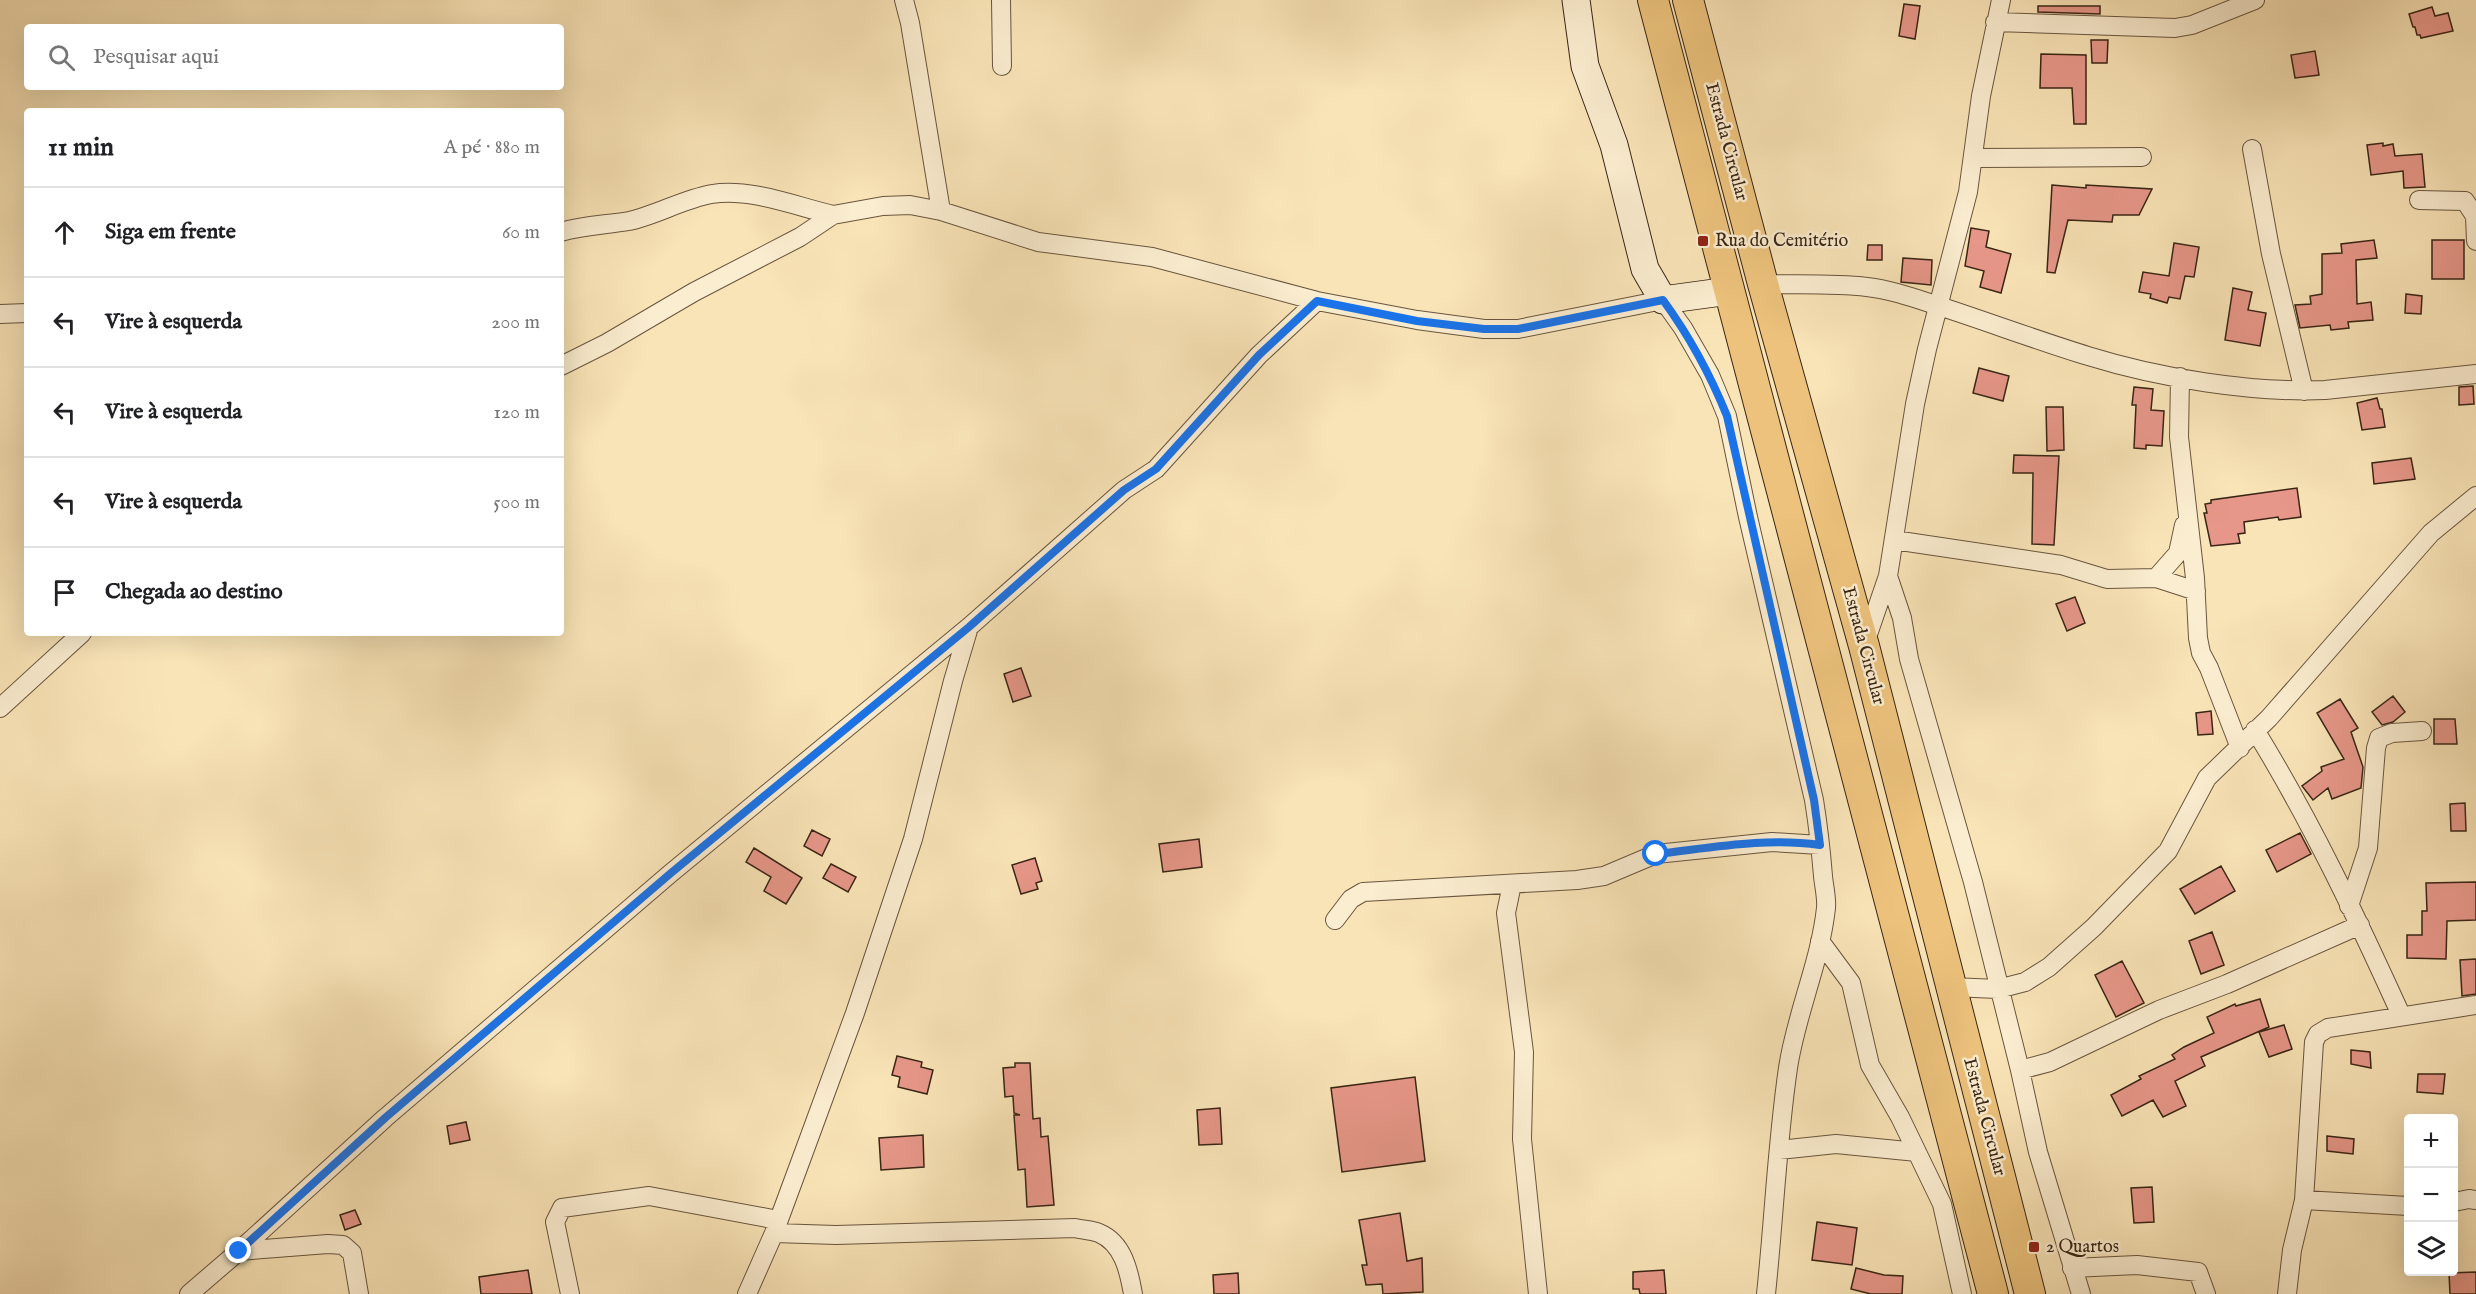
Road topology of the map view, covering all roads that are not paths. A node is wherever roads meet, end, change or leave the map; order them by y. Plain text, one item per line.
1 (904, 0) edge
2 (1001, 0) edge
3 (1576, 0) edge
4 (1653, 0) edge
5 (1688, 0) edge
6 (2001, 0) edge
7 (2255, 0) edge
8 (1995, 22) junction
9 (1002, 66) dead end
10 (2252, 149) dead end
11 (2142, 157) dead end
12 (1972, 158) junction
13 (2419, 200) dead end
14 (941, 211) junction
15 (833, 215) junction
16 (564, 231) edge
17 (2476, 241) edge
18 (1763, 284) junction
19 (1729, 291) junction
20 (1663, 300) junction
21 (1317, 301) junction
22 (1939, 306) junction
23 (24, 313) edge
24 (0, 314) edge
25 (564, 364) edge
26 (2476, 374) edge
27 (2180, 378) junction
28 (2304, 391) junction
29 (2476, 496) edge
30 (2187, 512) junction
31 (1894, 540) junction
32 (1888, 576) junction
33 (2156, 578) junction
34 (2196, 591) junction
35 (969, 627) junction
36 (79, 636) edge
37 (1864, 646) junction
38 (0, 708) edge
39 (2255, 730) junction
40 (2422, 731) dead end
41 (2240, 748) junction
42 (1820, 845) junction
43 (1512, 884) junction
44 (2349, 906) junction
45 (1335, 920) dead end
46 (2360, 925) junction
47 (1820, 941) junction
48 (1951, 987) junction
49 (1998, 989) junction
50 (2476, 1005) edge
51 (2401, 1016) junction
52 (2020, 1070) junction
53 (1779, 1150) junction
54 (1917, 1152) junction
55 (2304, 1200) junction
56 (2476, 1200) edge
57 (2458, 1201) edge
58 (2404, 1206) edge
59 (776, 1227) junction
60 (239, 1251) junction
61 (2072, 1268) junction
62 (189, 1294) edge
63 (359, 1294) edge
64 (570, 1294) edge
65 (747, 1294) edge
66 (1133, 1294) edge
67 (1538, 1294) edge
68 (1766, 1294) edge
69 (1962, 1294) edge
70 (1993, 1294) edge
71 (2030, 1294) edge
72 (2081, 1294) edge
73 (2206, 1294) edge
74 (2287, 1294) edge

1 - 14 street
2 - 9 street
3 - 20 street
4 - 19 main road, Estrada Circular
5 - 18 main road, Estrada Circular
6 - 8 street
7 - 8 street
8 - 12 street
10 - 28 street
11 - 12 street
12 - 22 street
13 - 17 street
14 - 15 street
14 - 21 street
15 - 16 street
15 - 25 street
18 - 22 street
18 - 37 main road, Estrada Circular
19 - 20 street
19 - 70 main road, Estrada Circular
20 - 21 street
20 - 42 street
21 - 35 street
22 - 27 street
22 - 31 street
23 - 24 street
26 - 28 street
27 - 28 street
27 - 30 street
29 - 39 street
30 - 33 street
30 - 34 street
31 - 32 street
31 - 33 street
32 - 37 street
32 - 49 street
33 - 34 street
34 - 41 street
35 - 59 street
35 - 60 street
36 - 38 street
37 - 48 main road, Estrada Circular
39 - 41 street
39 - 44 street
40 - 44 street
41 - 49 street
42 - 43 street
42 - 47 street
43 - 45 street
43 - 67 street
44 - 46 street
46 - 51 street
46 - 52 street
47 - 53 street
47 - 54 street
48 - 49 street
48 - 71 main road, Estrada Circular
49 - 52 street
50 - 51 street
51 - 55 street
52 - 61 street
53 - 54 street
53 - 68 street
54 - 69 street
55 - 58 street
55 - 74 street
56 - 57 street
59 - 64 street
59 - 65 street
59 - 66 street
60 - 62 street
60 - 63 street
61 - 72 street
61 - 73 street

